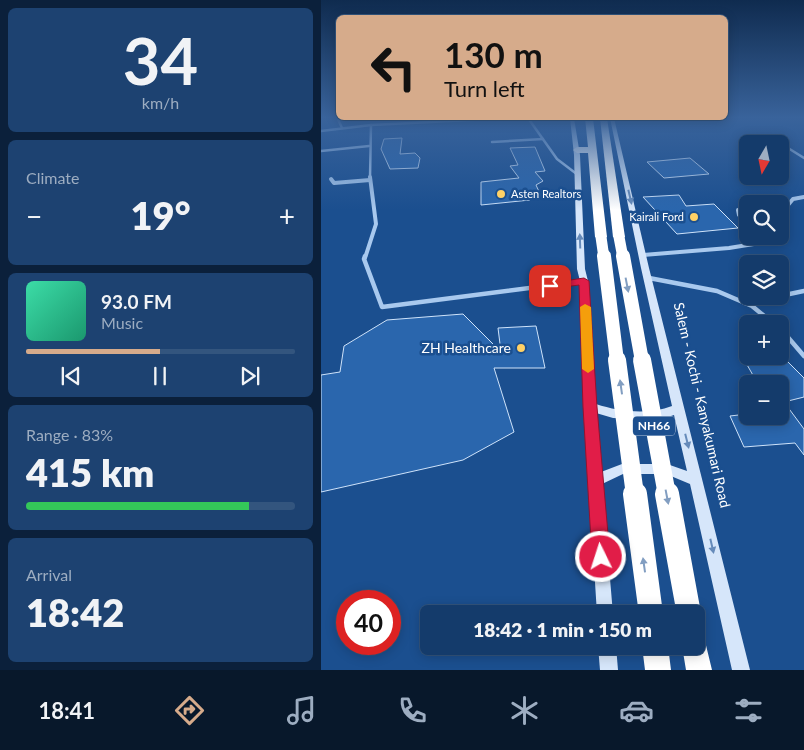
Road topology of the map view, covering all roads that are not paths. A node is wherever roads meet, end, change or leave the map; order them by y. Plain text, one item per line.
1 (347, 148) edge
2 (369, 148) edge
3 (550, 148) edge
4 (789, 149) edge
5 (598, 150) junction
6 (321, 151) edge
7 (804, 158) edge
8 (578, 175) junction
9 (331, 179) dead end
10 (370, 180) junction
11 (804, 196) edge
12 (789, 204) edge
13 (748, 245) edge
14 (643, 255) junction
15 (649, 278) junction
16 (584, 281) junction
17 (804, 291) edge
18 (789, 294) edge
19 (739, 301) edge
20 (749, 305) edge
21 (763, 315) edge
22 (789, 338) edge
23 (804, 356) edge
24 (590, 407) junction
25 (679, 408) junction
26 (596, 481) junction
27 (697, 481) junction
28 (604, 605) edge
29 (650, 605) edge
30 (687, 605) edge
31 (608, 655) edge
32 (656, 655) edge
33 (696, 655) edge
34 (609, 670) edge
35 (658, 670) edge
36 (699, 670) edge
37 (741, 670) edge

1 - 6 street
2 - 10 street
3 - 8 street
4 - 7 street
5 - 8 street, Salem - Kochi - Kanyakumari Road
5 -> 14 street, Salem - Kochi - Kanyakumari Road
29 -> 5 highway, Salem - Kochi - Kanyakumari Road / NH66, bridge
5 -> 30 highway, Salem - Kochi - Kanyakumari Road / NH66, bridge
16 -> 8 street, Salem - Kochi - Kanyakumari Road
9 - 10 street
10 - 16 street
11 - 12 street
13 - 14 street
14 - 15 street, Salem - Kochi - Kanyakumari Road
15 - 19 street
15 - 25 street, Salem - Kochi - Kanyakumari Road
16 - 24 street, Salem - Kochi - Kanyakumari Road
17 - 18 street
20 - 21 street
22 - 23 street
24 - 25 street
24 - 26 street, Salem - Kochi - Kanyakumari Road
25 -> 27 street, Salem - Kochi - Kanyakumari Road
26 - 27 street
26 - 28 street, Salem - Kochi - Kanyakumari Road
27 -> 37 street, Salem - Kochi - Kanyakumari Road
31 - 34 street
32 - 35 highway
33 - 36 highway

